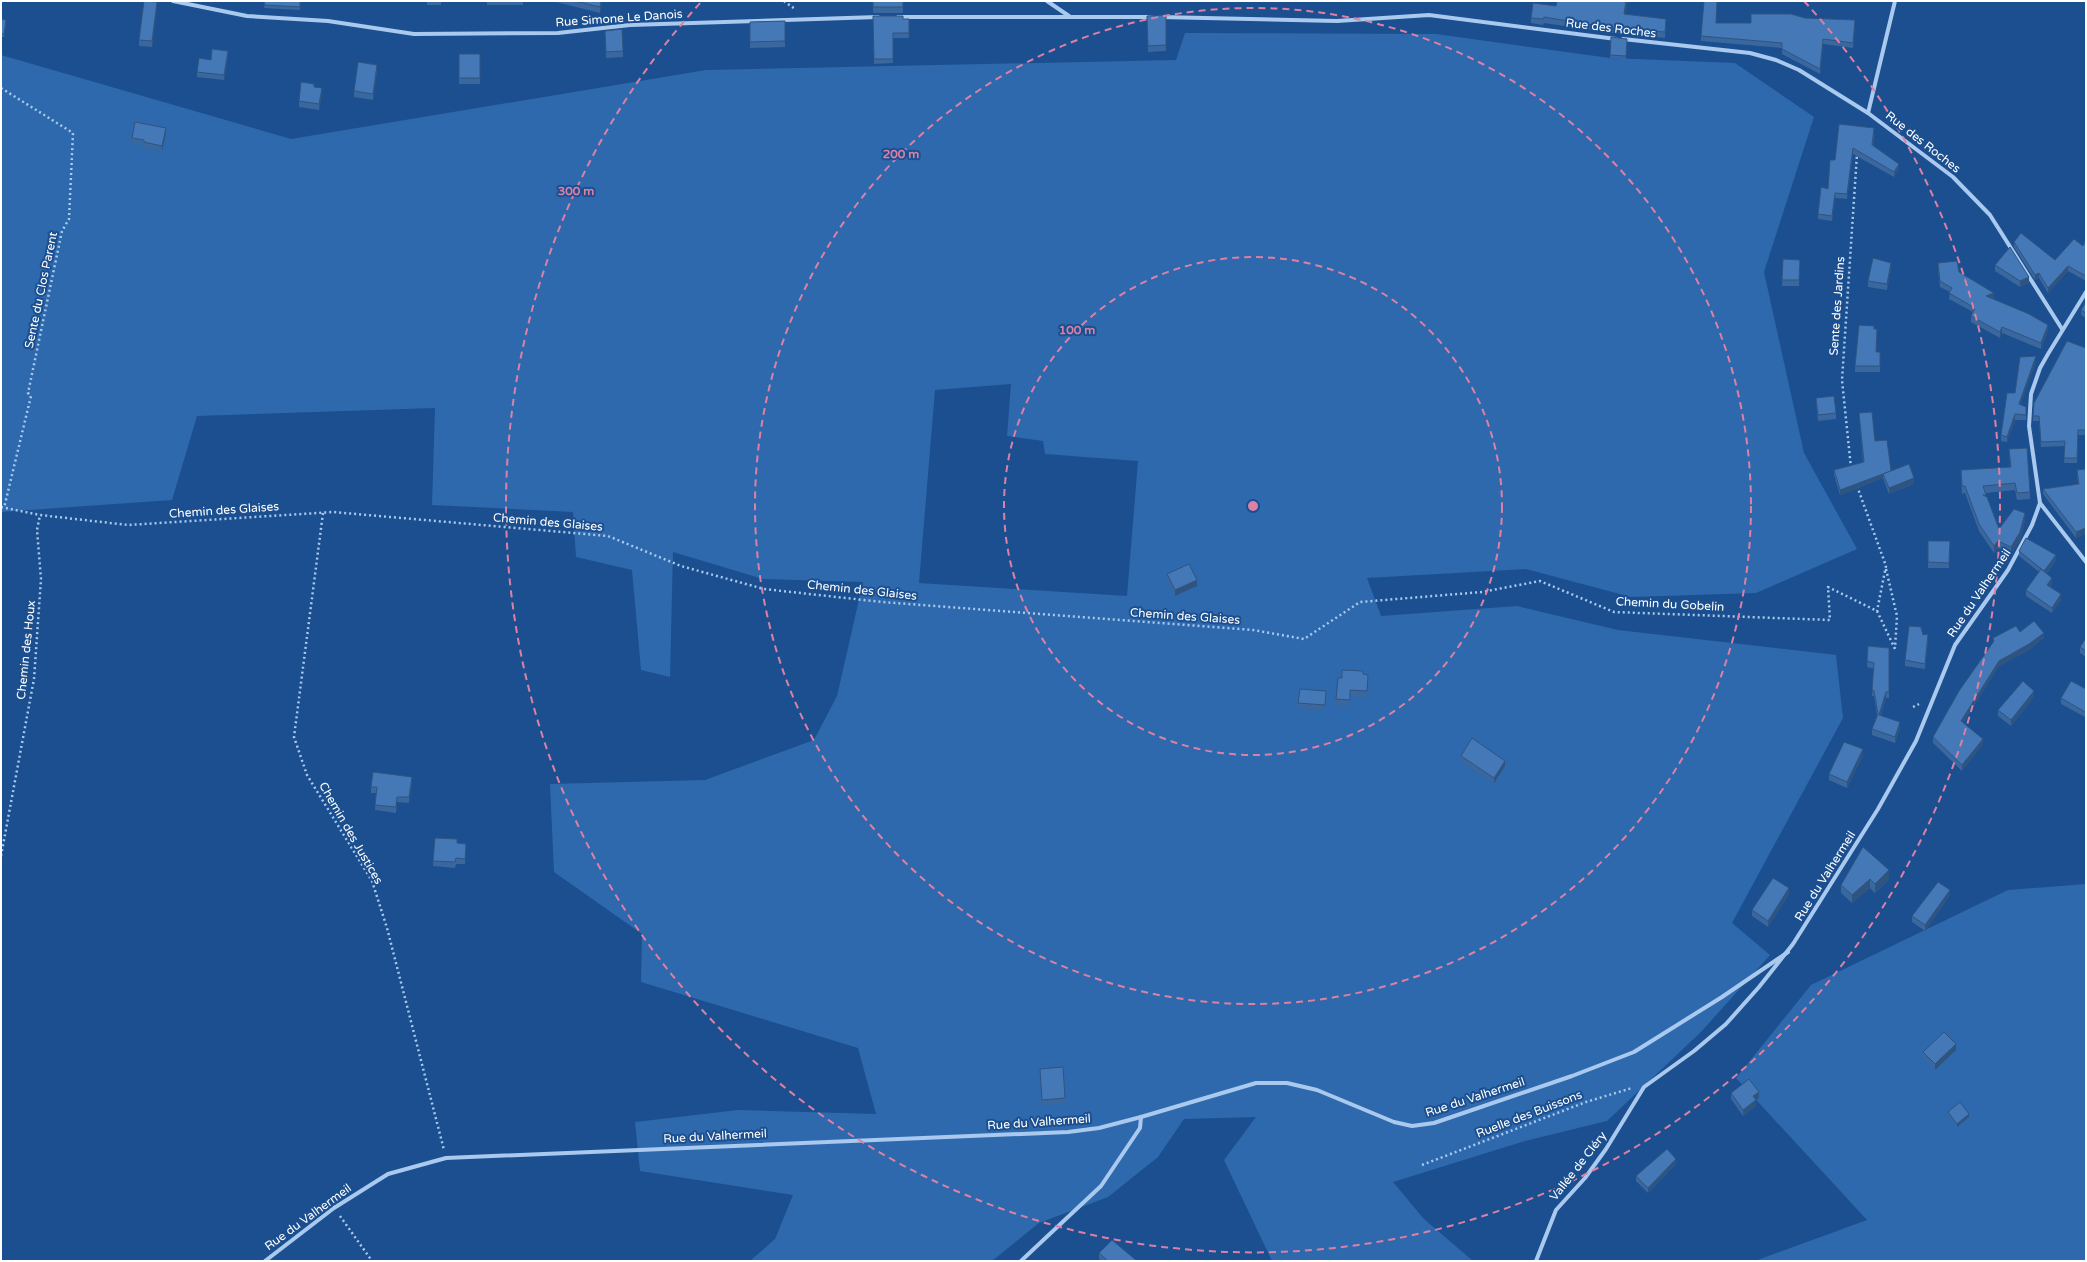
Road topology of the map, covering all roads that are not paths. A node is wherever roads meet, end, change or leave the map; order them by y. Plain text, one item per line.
1 (173, 1) edge
2 (1046, 1) edge
3 (1895, 1) edge
4 (1070, 16) junction
5 (887, 17) edge
6 (895, 17) edge
7 (1868, 113) junction
8 (2086, 292) edge
9 (2062, 329) junction
10 (2040, 503) junction
11 (2086, 562) edge
12 (1788, 952) junction
13 (1644, 1087) joint
14 (1141, 1117) junction
15 (265, 1261) edge
16 (1021, 1261) edge
17 (1536, 1261) edge

1 - 5 street, Rue Simone Le Danois
2 - 4 street
3 - 7 street
4 - 6 street
4 - 7 street, Rue des Roches
7 - 9 street, Rue des Roches
8 - 9 street
9 - 10 street
10 - 11 street
10 - 12 street, Rue du Valhermeil
12 - 13 street, Rue du Valhermeil
12 - 14 street, Rue du Valhermeil
13 - 17 street, Vallée de Cléry
14 - 15 street, Rue du Valhermeil
14 - 16 street

